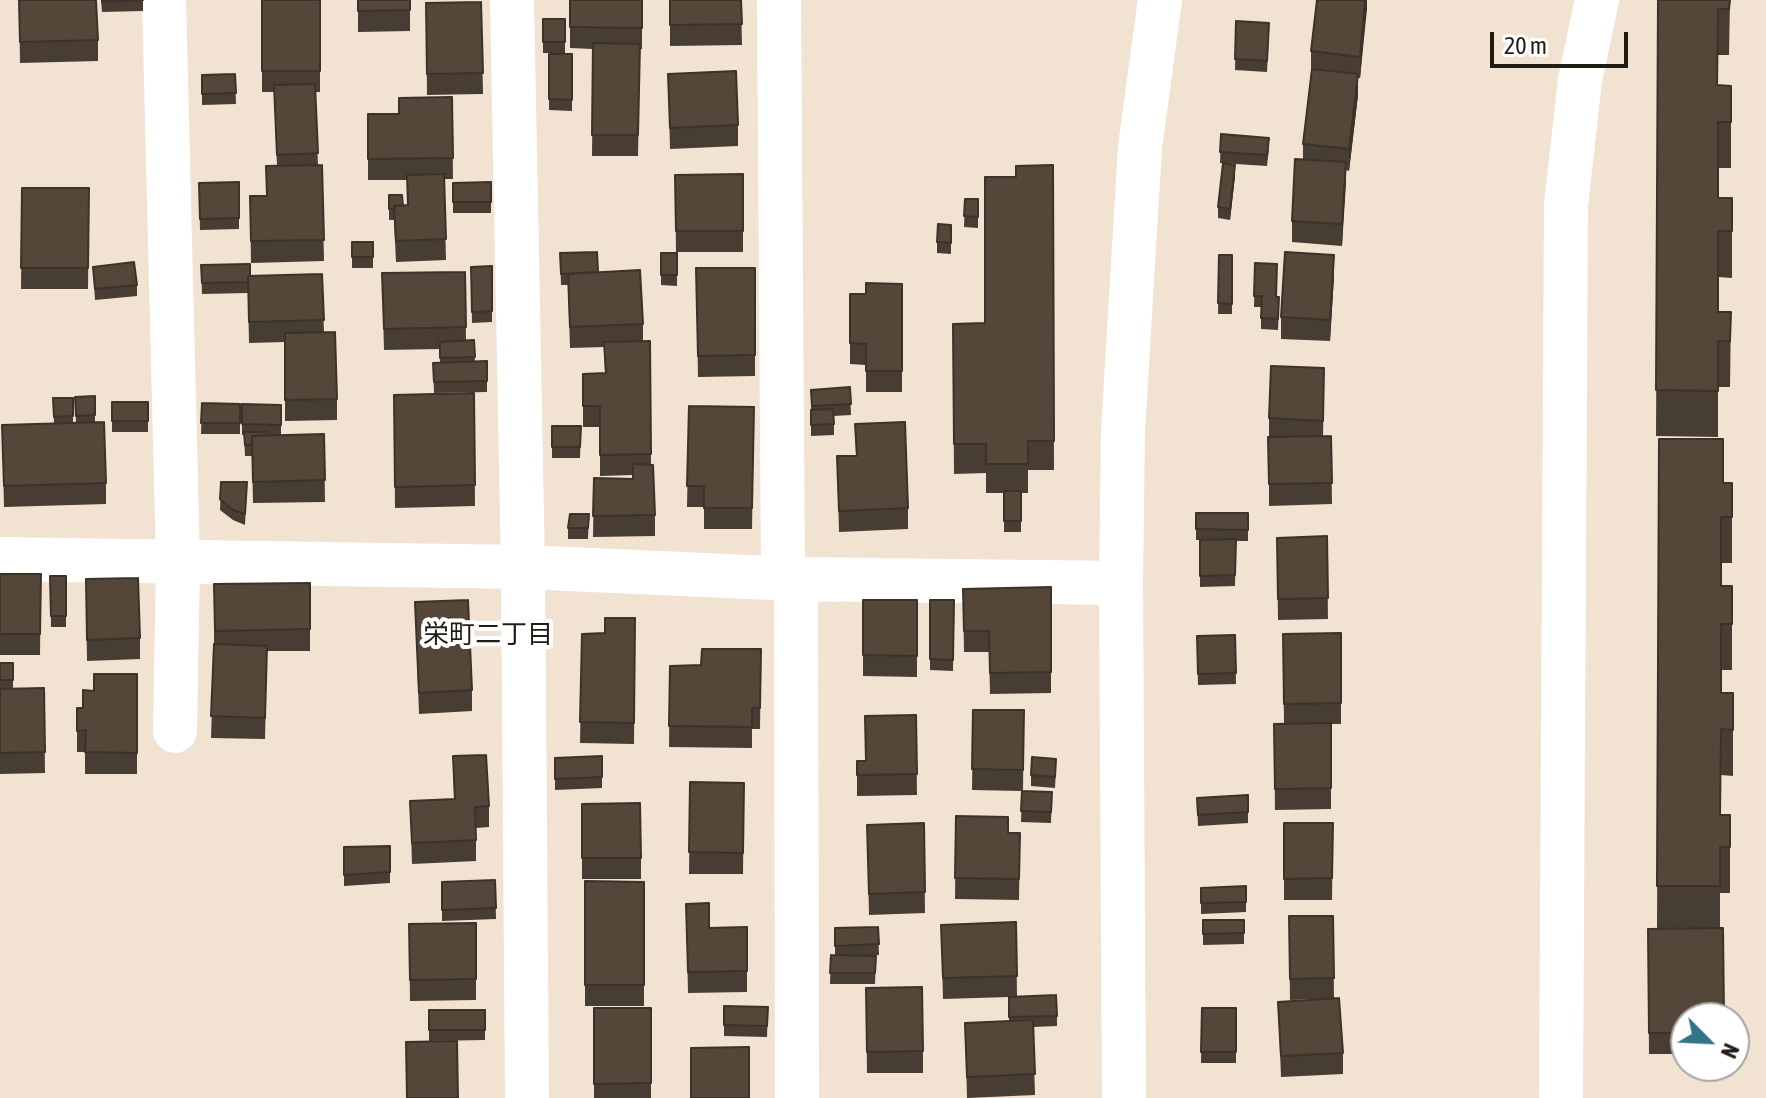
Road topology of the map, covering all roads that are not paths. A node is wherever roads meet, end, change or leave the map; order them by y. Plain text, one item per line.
1 (164, 0) edge
2 (512, 0) edge
3 (779, 0) edge
4 (1160, 0) edge
5 (1597, 0) edge
6 (0, 559) edge
7 (178, 562) junction
8 (523, 567) junction
9 (790, 578) junction
10 (1121, 583) junction
11 (175, 731) dead end
12 (527, 1098) edge
13 (797, 1098) edge
14 (1124, 1098) edge
15 (1561, 1098) edge

1 - 7 street
2 - 8 street
3 - 9 street
4 - 10 street
5 - 15 street
6 - 7 street
7 - 8 street
7 - 11 street
8 - 9 street
8 - 12 street
9 - 10 street
9 - 13 street
10 - 14 street

